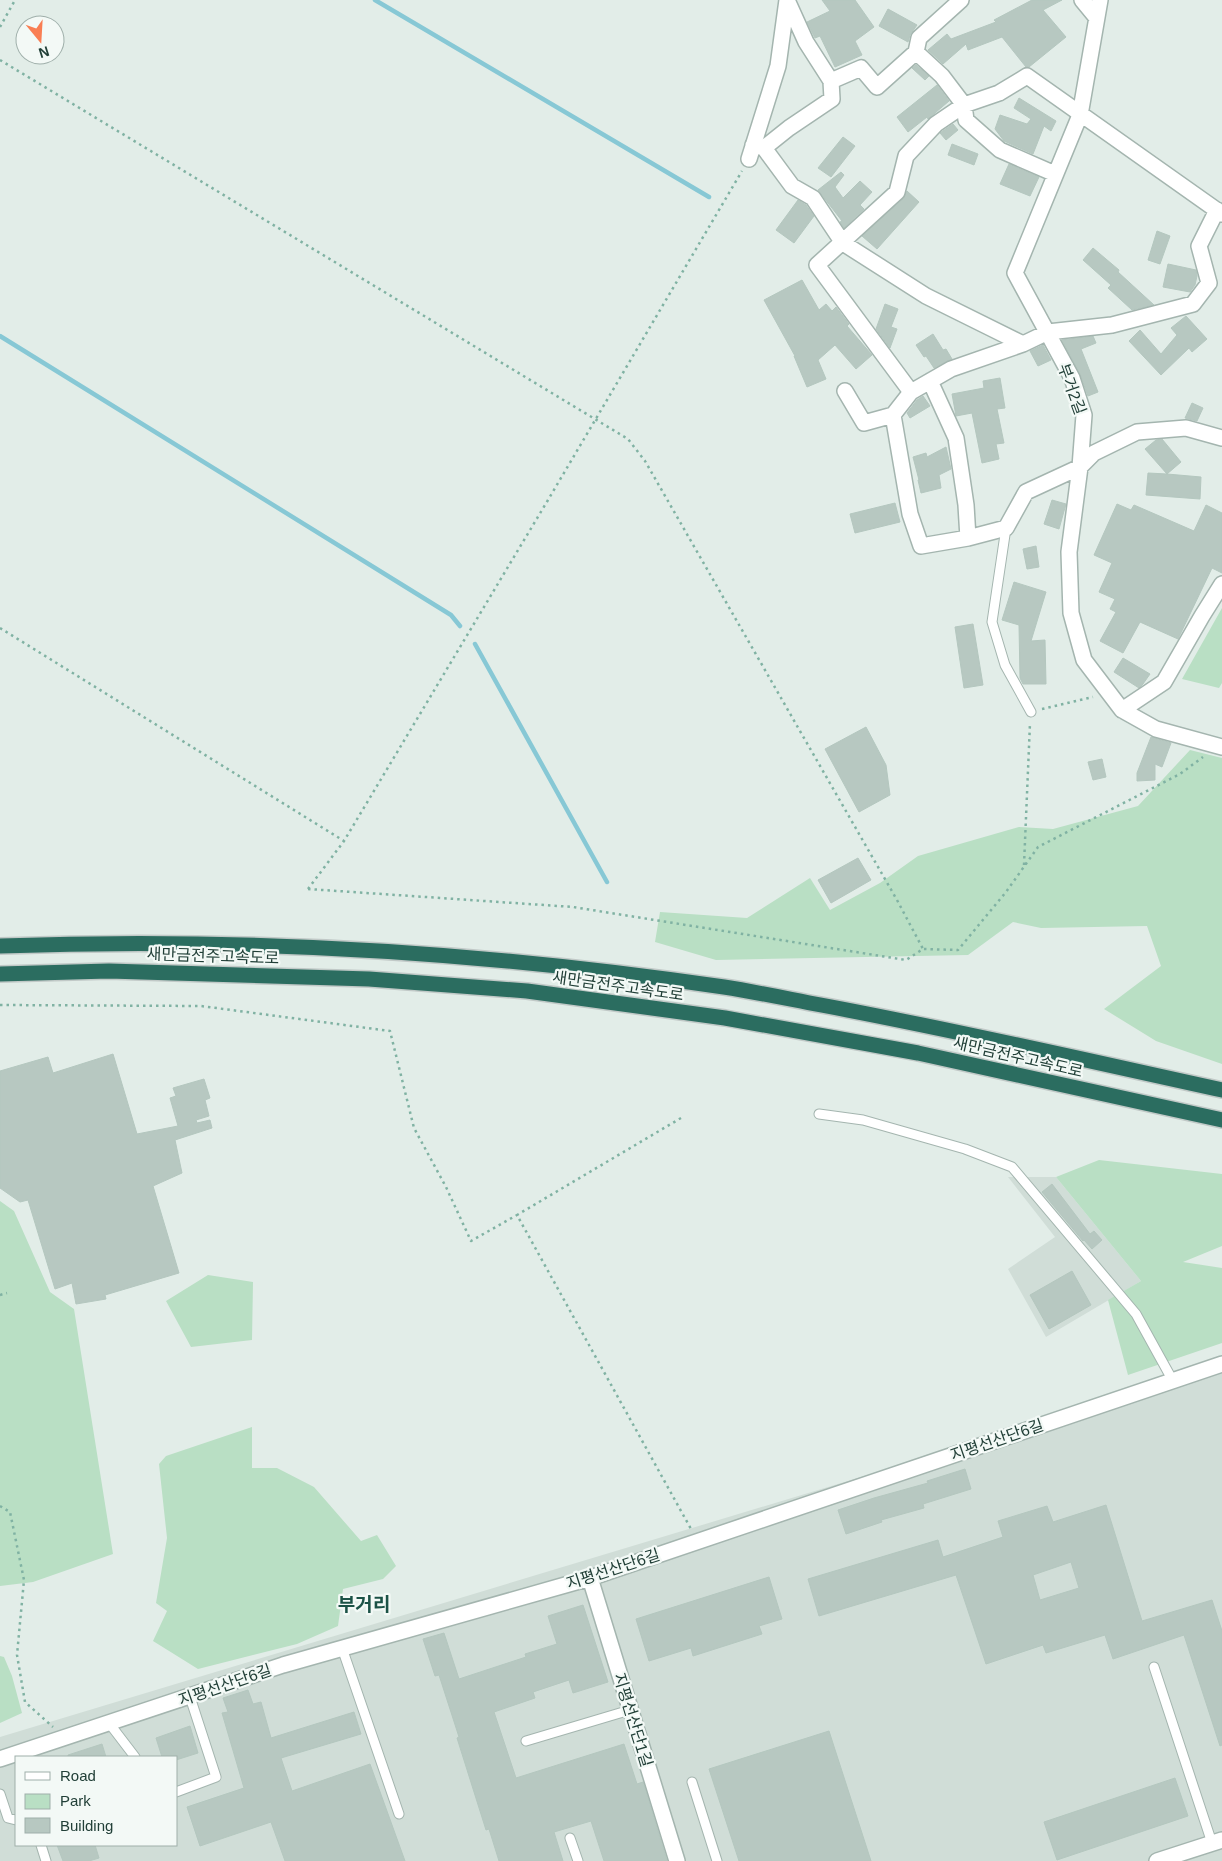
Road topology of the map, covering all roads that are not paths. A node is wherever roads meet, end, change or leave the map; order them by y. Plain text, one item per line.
1 (787, 0) edge
2 (962, 0) edge
3 (1082, 0) edge
4 (1100, 0) edge
5 (1096, 17) junction
6 (916, 52) junction
7 (831, 82) junction
8 (964, 105) junction
9 (1080, 115) junction
10 (755, 150) junction
11 (1055, 174) junction
12 (1219, 212) edge
13 (843, 242) junction
14 (1048, 332) junction
15 (1023, 344) junction
16 (930, 381) junction
17 (845, 391) dead end
18 (911, 392) junction
19 (893, 415) junction
20 (1222, 438) edge
21 (1080, 467) junction
22 (1006, 528) junction
23 (968, 538) junction
24 (1222, 584) edge
25 (1122, 710) junction
26 (1030, 712) road end
27 (1220, 746) edge
28 (0, 946) edge
29 (0, 974) edge
30 (1222, 1090) edge
31 (819, 1114) dead end
32 (1222, 1120) edge
33 (1222, 1364) edge
34 (1173, 1381) junction
35 (590, 1578) junction
36 (342, 1648) junction
37 (1154, 1667) dead end
38 (190, 1697) junction
39 (630, 1710) junction
40 (109, 1723) junction
41 (526, 1741) dead end
42 (134, 1756) edge
43 (0, 1759) edge
44 (692, 1782) dead end
45 (178, 1791) edge
46 (0, 1794) edge
47 (399, 1814) dead end
48 (15, 1820) edge
49 (570, 1838) dead end
50 (1217, 1841) edge
51 (40, 1846) edge
52 (46, 1861) edge
53 (578, 1861) edge
54 (677, 1861) edge
55 (717, 1861) edge
56 (1157, 1861) edge

1 - 7 street
1 - 10 street
2 - 6 street
3 - 5 street
4 - 5 street, 부거2길
5 - 9 street, 부거2길
6 - 7 street
6 - 8 street
7 - 10 street
8 - 9 street
8 - 11 street
8 - 13 street
9 - 11 street, 부거2길
9 - 12 street
10 - 13 street
11 - 14 street, 부거2길
12 - 14 street
13 - 15 street
13 - 18 street
14 - 15 street
14 - 21 street, 부거2길
15 - 16 street
16 - 18 street
16 - 23 street
17 - 19 street
18 - 19 street
19 - 23 street
20 - 21 street
21 - 22 street
21 - 25 street, 부거2길
22 - 23 street
22 - 26 lane
24 - 25 street
25 - 27 street, 부거2길
28 - 30 highway, 새만금전주고속도로
29 - 32 highway, 새만금전주고속도로
31 - 34 lane
33 - 34 street, 지평선산단6길
34 - 35 street, 지평선산단6길
35 - 36 street, 지평선산단6길
35 - 39 street, 지평선산단1길
36 - 38 street, 지평선산단6길
36 - 47 lane
37 - 50 lane
38 - 40 street, 지평선산단6길
38 - 45 lane
39 - 41 lane
39 - 54 street, 지평선산단1길
40 - 42 lane
40 - 43 street, 지평선산단6길
44 - 55 lane
46 - 48 lane
49 - 53 lane
50 - 56 street
51 - 52 lane

